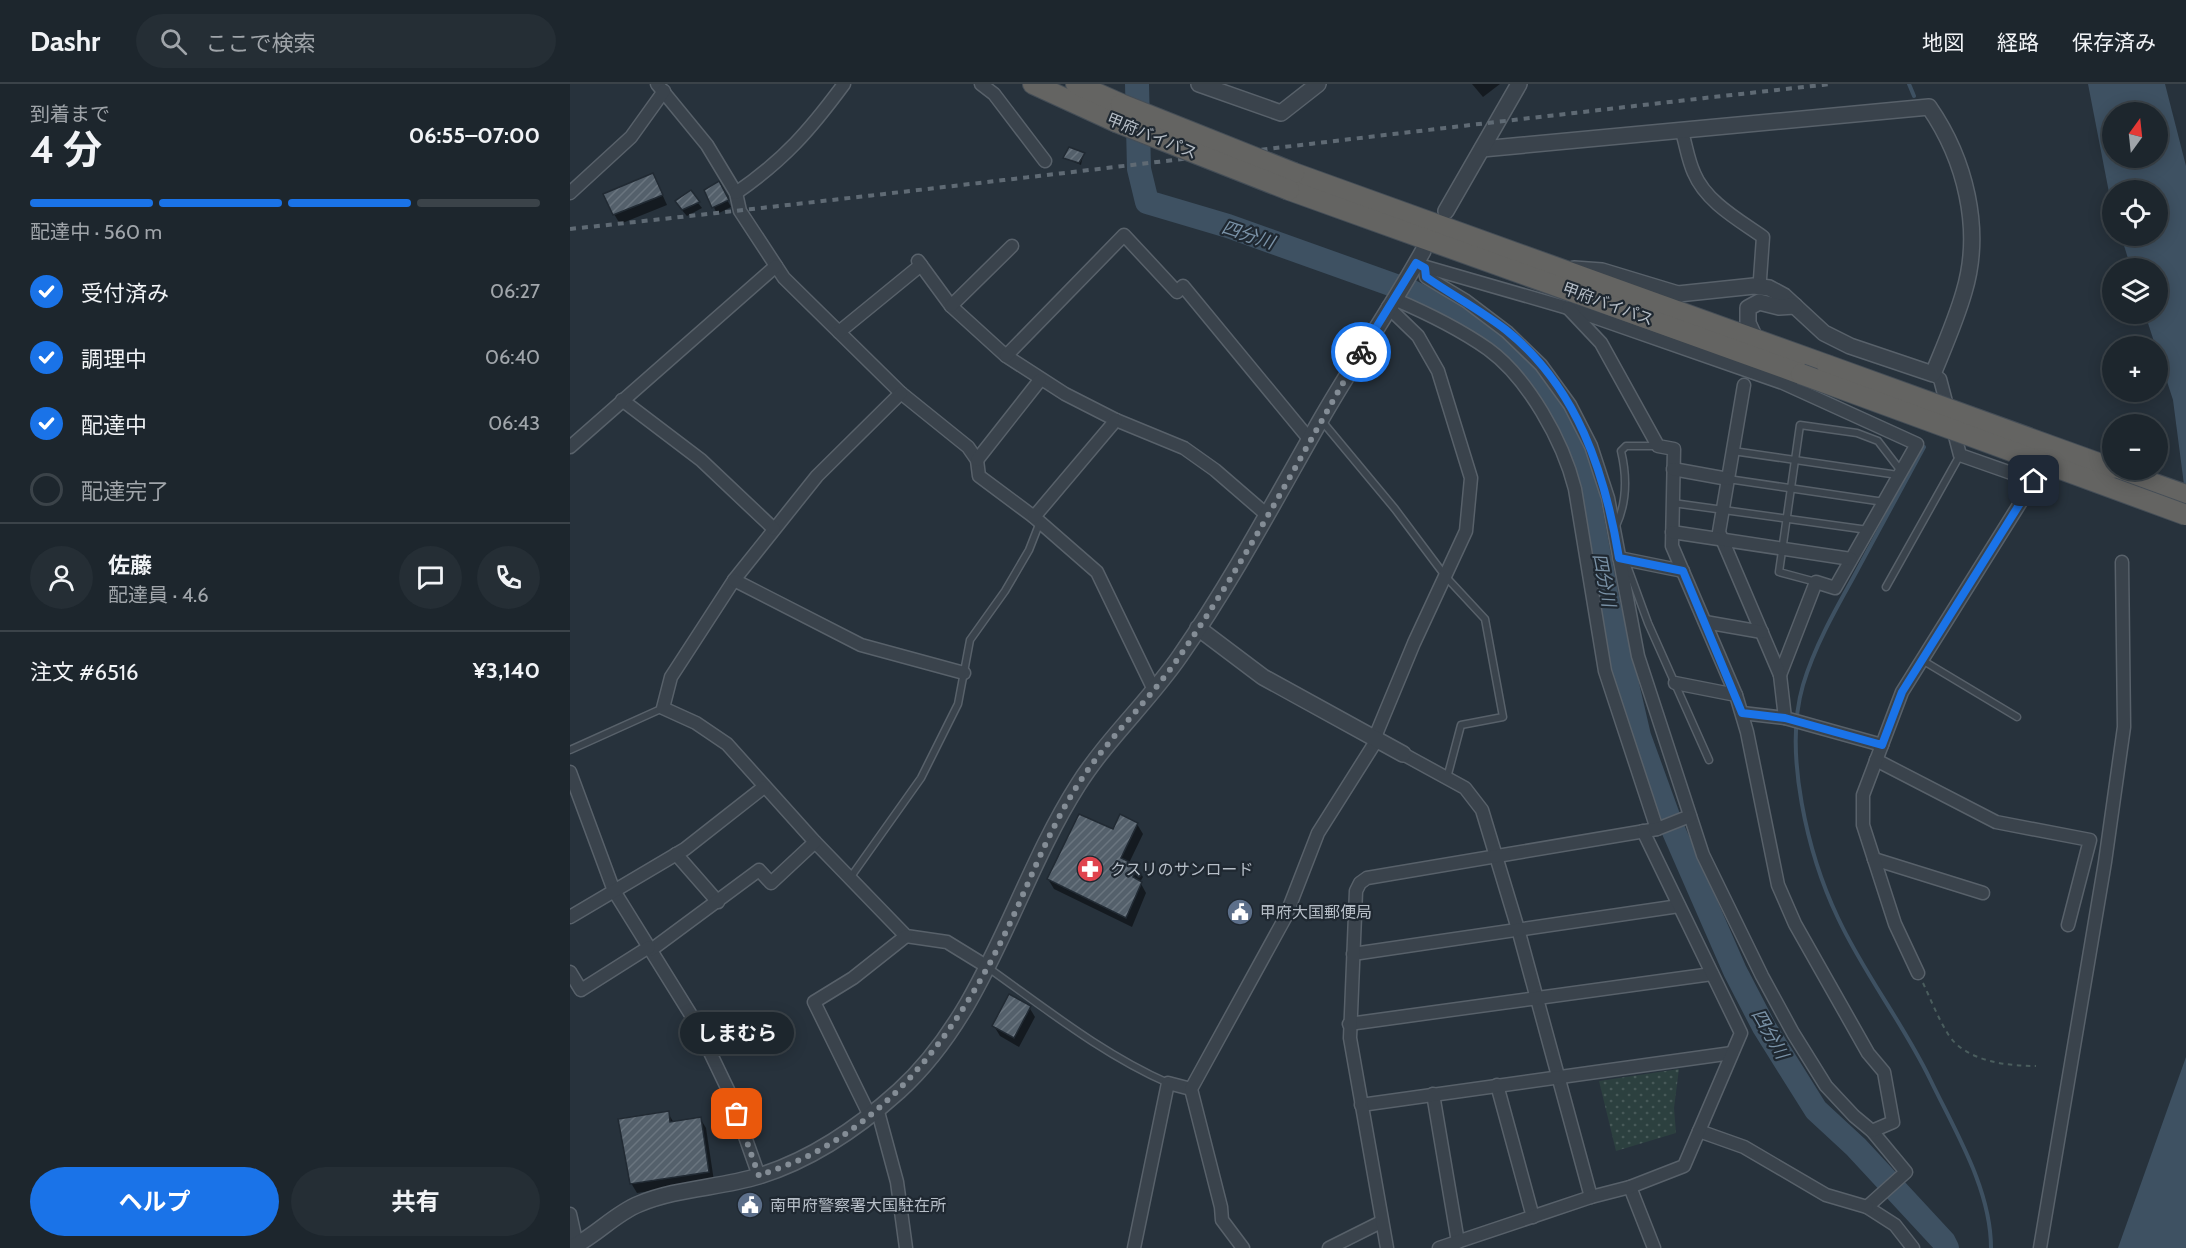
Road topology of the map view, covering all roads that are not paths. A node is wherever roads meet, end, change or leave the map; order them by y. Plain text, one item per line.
1 (844, 84) edge
2 (981, 84) edge
3 (1033, 84) edge
4 (1076, 84) edge
5 (1199, 84) edge
6 (1519, 84) edge
7 (1316, 85) edge
8 (1217, 87) edge
9 (661, 88) edge
10 (1118, 113) junction
11 (1682, 132) junction
12 (1482, 149) junction
13 (1045, 161) dead end
14 (1292, 181) junction
15 (736, 193) junction
16 (570, 194) edge
17 (1446, 211) dead end
18 (1012, 246) dead end
19 (1418, 264) junction
20 (776, 266) junction
21 (1559, 268) junction
22 (1760, 279) dead end
23 (1391, 303) junction
24 (951, 306) junction
25 (1795, 306) junction
26 (1568, 308) junction
27 (839, 332) junction
28 (1755, 338) junction
29 (1006, 356) junction
30 (1933, 374) junction
31 (1040, 380) junction
32 (1743, 385) dead end
33 (901, 393) junction
34 (622, 400) junction
35 (1116, 420) junction
36 (1321, 420) junction
37 (1310, 440) junction
38 (1658, 446) junction
39 (570, 447) edge
40 (1733, 451) junction
41 (1960, 455) junction
42 (977, 460) junction
43 (1795, 460) junction
44 (2102, 464) edge
45 (1673, 469) junction
46 (1900, 473) junction
47 (1728, 478) junction
48 (2145, 480) edge
49 (2162, 480) edge
50 (2186, 486) edge
51 (1791, 489) junction
52 (2186, 495) edge
53 (1884, 502) junction
54 (1673, 503) junction
55 (1723, 510) junction
56 (1267, 514) junction
57 (2186, 515) edge
58 (1787, 519) junction
59 (1037, 520) junction
60 (774, 529) junction
61 (1615, 529) junction
62 (1868, 530) junction
63 (1672, 532) junction
64 (1721, 539) junction
65 (1783, 550) junction
66 (1622, 559) junction
67 (1851, 559) junction
68 (2122, 562) dead end
69 (1683, 571) junction
70 (1446, 577) junction
71 (734, 580) junction
72 (1816, 582) junction
73 (1886, 587) dead end
74 (1705, 622) junction
75 (1198, 628) junction
76 (1762, 633) junction
77 (1922, 660) junction
78 (964, 673) junction
79 (1780, 675) junction
80 (1675, 683) junction
81 (1153, 688) junction
82 (1736, 695) junction
83 (663, 708) junction
84 (1742, 713) junction
85 (2017, 717) dead end
86 (1786, 719) junction
87 (1376, 737) junction
88 (1882, 745) junction
89 (570, 750) edge
90 (1403, 754) joint
91 (1709, 760) dead end
92 (1876, 760) junction
93 (570, 772) edge
94 (1447, 779) junction
95 (572, 785) edge
96 (764, 787) junction
97 (1687, 818) junction
98 (1660, 828) junction
99 (1643, 831) junction
100 (815, 842) junction
101 (676, 854) junction
102 (1496, 855) junction
103 (1874, 859) junction
104 (850, 878) junction
105 (614, 891) junction
106 (1983, 893) dead end
107 (718, 902) junction
108 (1679, 906) junction
109 (570, 917) edge
110 (2068, 925) dead end
111 (1518, 929) junction
112 (906, 936) junction
113 (650, 949) junction
114 (1353, 954) junction
115 (986, 966) junction
116 (570, 972) edge
117 (1918, 973) road end
118 (1712, 974) junction
119 (1538, 998) junction
120 (1349, 1024) junction
121 (1732, 1053) junction
122 (1558, 1076) junction
123 (1168, 1083) junction
124 (1497, 1085) junction
125 (1191, 1089) junction
126 (1433, 1094) junction
127 (1361, 1105) junction
128 (873, 1111) junction
129 (1699, 1131) junction
130 (1872, 1131) junction
131 (759, 1176) junction
132 (1630, 1187) junction
133 (1591, 1197) junction
134 (1867, 1207) junction
135 (570, 1214) edge
136 (1533, 1216) junction
137 (1381, 1222) junction
138 (1458, 1242) junction
139 (574, 1246) edge
140 (906, 1248) edge
141 (1134, 1248) edge
142 (1243, 1248) edge
143 (1329, 1248) edge
144 (1387, 1248) edge
145 (1439, 1248) edge
146 (1654, 1248) edge
147 (1913, 1248) edge
148 (2040, 1248) edge

1 - 15 street
2 - 13 street
3 - 10 highway, 甲府バイパス
4 - 10 highway, 甲府バイパス
5 - 8 street
6 - 12 street
7 - 8 street
9 - 15 street
9 - 16 street
10 - 14 highway, 甲府バイパス, bridge
11 - 12 street
11 - 22 street
11 - 30 street
12 - 17 street
14 - 21 highway, 甲府バイパス
14 - 57 highway, 甲府バイパス, bridge
15 - 20 street
18 - 24 street
19 - 23 street
19 - 26 street
19 - 61 street
20 - 27 street
20 - 34 street
21 - 25 street
21 - 28 highway, 甲府バイパス
23 - 36 street
23 - 70 street
23 - 98 street
24 - 27 street
24 - 29 street
25 - 28 street
25 - 30 street
26 - 38 street
26 - 46 street
27 - 33 street
28 - 44 highway, 甲府バイパス, bridge
29 - 31 street
29 - 37 street
30 - 41 street
31 - 35 street
31 - 42 street
32 - 40 street
33 - 42 street
33 - 60 street
34 - 39 street
34 - 60 street
35 - 56 street
35 - 59 street
36 - 37 street
36 - 70 lane
37 - 56 street
38 - 45 street
38 - 61 lane
40 - 43 lane
40 - 47 street
41 - 73 lane
41 - 77 street
42 - 59 street
43 - 46 lane
43 - 46 lane
43 - 51 lane
45 - 47 street
45 - 54 street
46 - 53 street
47 - 51 lane
47 - 55 street
48 - 52 highway, 甲府バイパス
49 - 50 highway
51 - 53 lane
51 - 58 lane
53 - 62 street
54 - 55 lane
54 - 63 street
55 - 58 lane
55 - 64 street
56 - 75 street
58 - 62 lane
58 - 65 lane
59 - 78 lane
59 - 81 street
60 - 71 street
61 - 66 street
62 - 67 street
63 - 64 street
63 - 69 street
64 - 65 street
64 - 76 street
65 - 67 street
65 - 72 lane
66 - 69 street
66 - 80 lane
66 - 97 street
67 - 72 street
68 - 148 street
69 - 74 street
70 - 87 street
70 - 94 lane
71 - 78 street
71 - 83 street
72 - 79 street
74 - 76 street
74 - 82 street
75 - 81 street
75 - 87 street
76 - 79 street
77 - 85 lane
77 - 88 street
78 - 104 lane
79 - 86 street
80 - 82 street
80 - 91 lane
81 - 115 street
82 - 84 street
83 - 89 lane
83 - 96 street
84 - 86 street
84 - 130 street
86 - 88 street
87 - 90 street
87 - 125 street
88 - 92 street
90 - 94 street
92 - 103 street
92 - 110 street
93 - 95 street
94 - 102 street
95 - 105 street
96 - 100 street
96 - 101 street
97 - 98 street
97 - 130 street
98 - 99 street
99 - 102 street
99 - 108 street
100 - 104 street
100 - 107 street
101 - 105 street
101 - 107 street
102 - 111 street
102 - 114 street
103 - 106 street
103 - 117 street
104 - 112 street
105 - 109 street
105 - 113 street
107 - 113 street
108 - 111 street
108 - 118 street
111 - 114 street
111 - 119 street
112 - 115 street
112 - 128 street
113 - 116 street
113 - 131 street
114 - 120 street
115 - 123 lane
115 - 128 street
118 - 119 street
118 - 121 street
119 - 120 street
119 - 122 street
120 - 127 street
121 - 122 street
121 - 129 street
122 - 124 street
122 - 133 street
123 - 125 street
123 - 141 street
124 - 126 street
124 - 136 street
125 - 142 street
126 - 127 street
126 - 138 street
127 - 137 street
128 - 131 street
128 - 140 street
129 - 132 street
129 - 134 street
130 - 134 street
131 - 139 street
132 - 133 street
132 - 146 street
133 - 136 street
134 - 147 street
135 - 139 street
136 - 138 street
137 - 143 street
137 - 144 street
138 - 145 street

